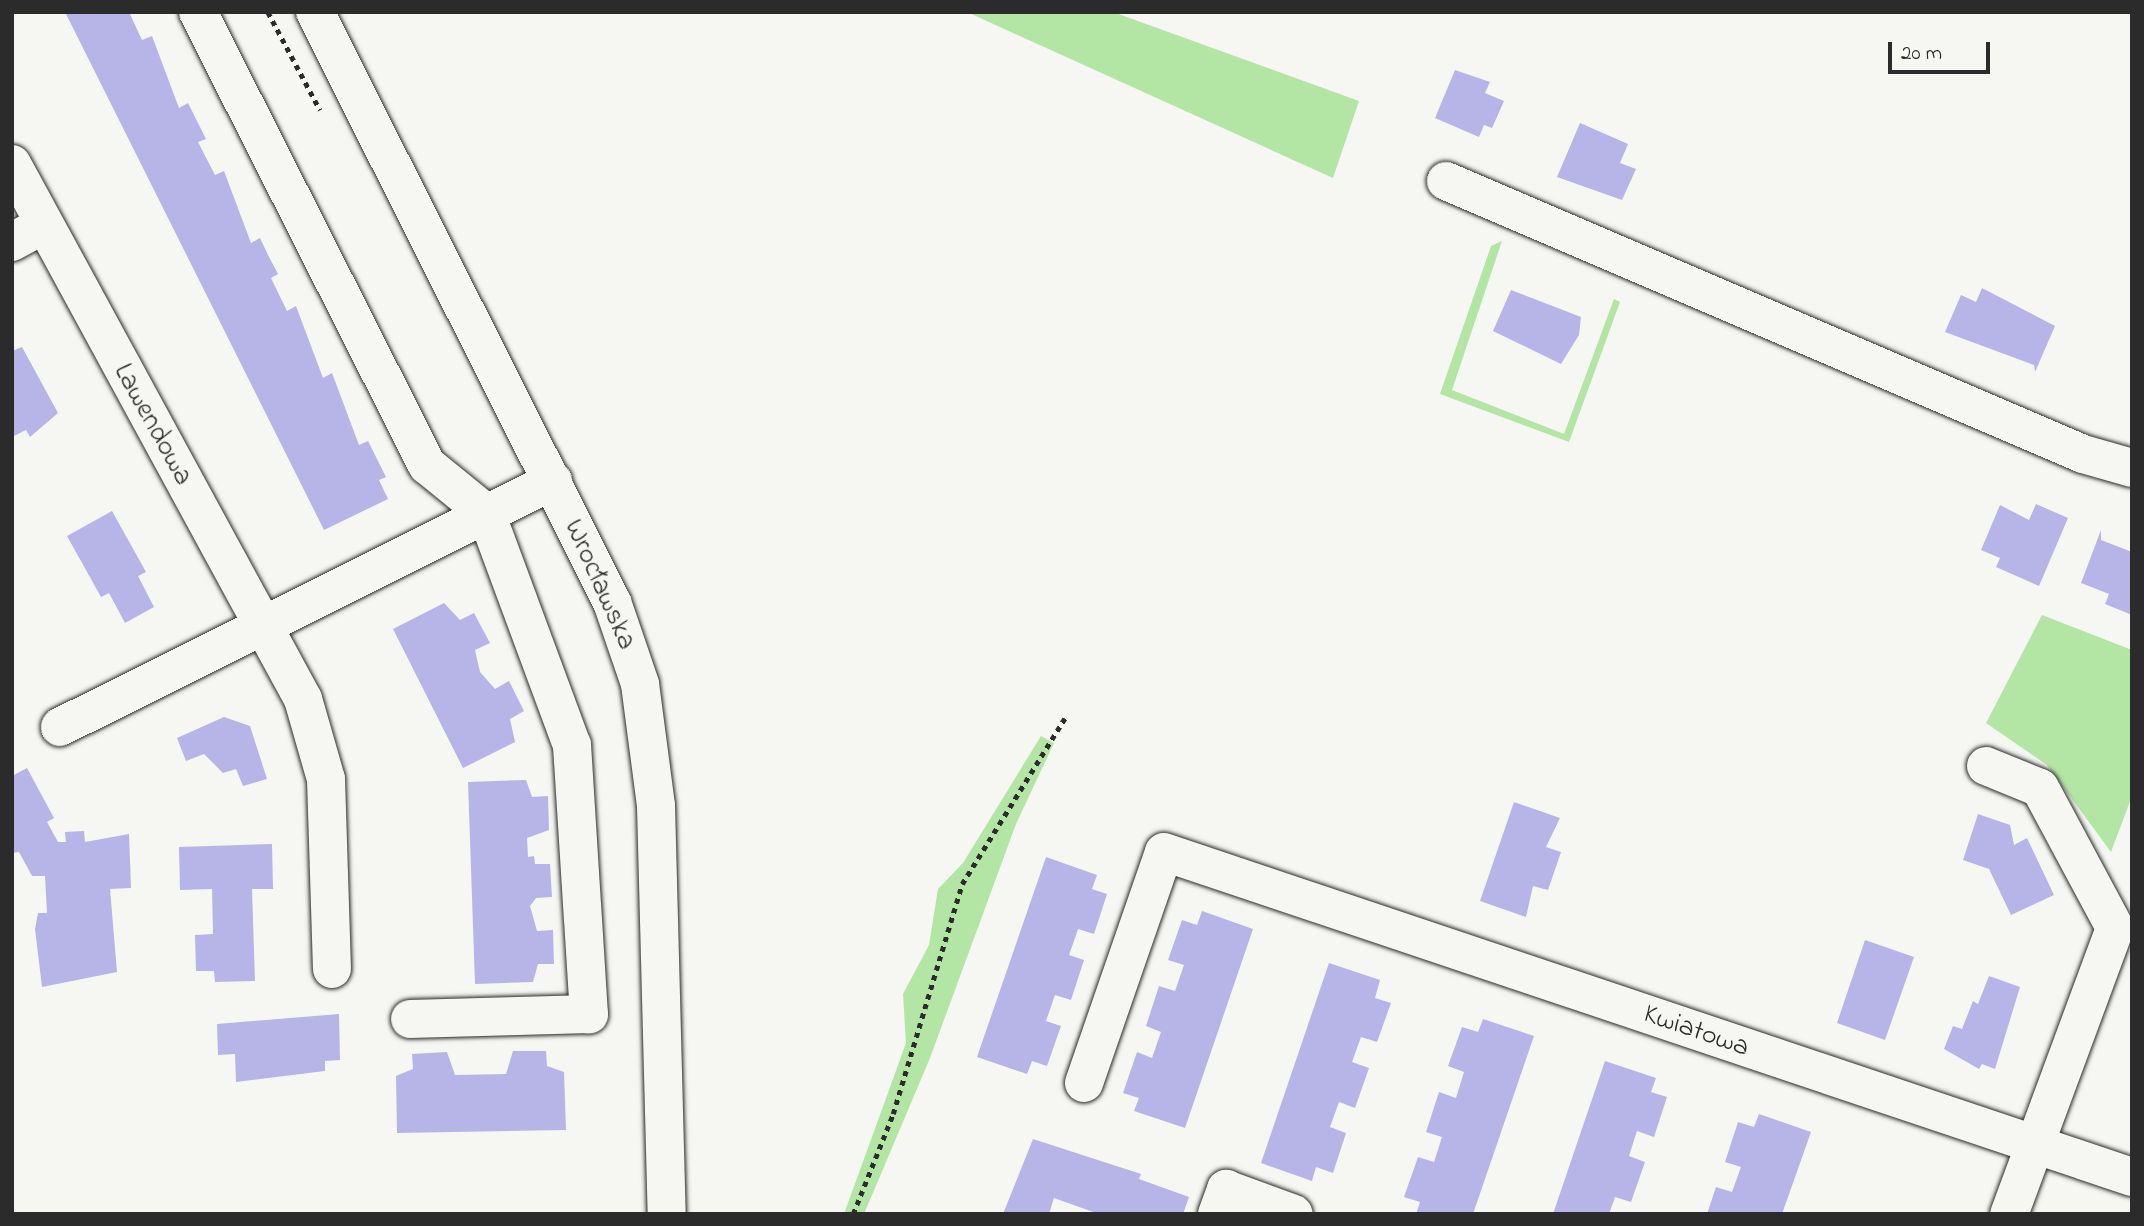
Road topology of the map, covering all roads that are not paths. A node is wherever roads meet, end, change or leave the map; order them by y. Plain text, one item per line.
1 (198, 12) edge
2 (315, 12) edge
3 (12, 164) edge
4 (1446, 181) dead end
5 (28, 233) edge
6 (2132, 468) edge
7 (553, 481) junction
8 (486, 513) junction
9 (261, 624) junction
10 (60, 727) dead end
11 (1986, 766) dead end
12 (332, 970) dead end
13 (410, 1019) dead end
14 (1084, 1083) dead end
15 (2034, 1147) junction
16 (2132, 1177) edge
17 (667, 1214) edge
18 (1217, 1214) edge
19 (1294, 1214) edge
20 (2008, 1214) edge

1 - 8 street
2 - 7 street, Wrocławska
3 - 5 street, Lawendowa
4 - 6 street
5 - 9 street, Lawendowa
7 - 8 street
7 - 17 street, Wrocławska
8 - 9 street
8 - 13 street
9 - 10 street
9 - 12 street, Lawendowa
11 - 15 street
14 - 15 street, Kwiatowa
15 - 16 street, Kwiatowa
15 - 20 street
18 - 19 street

